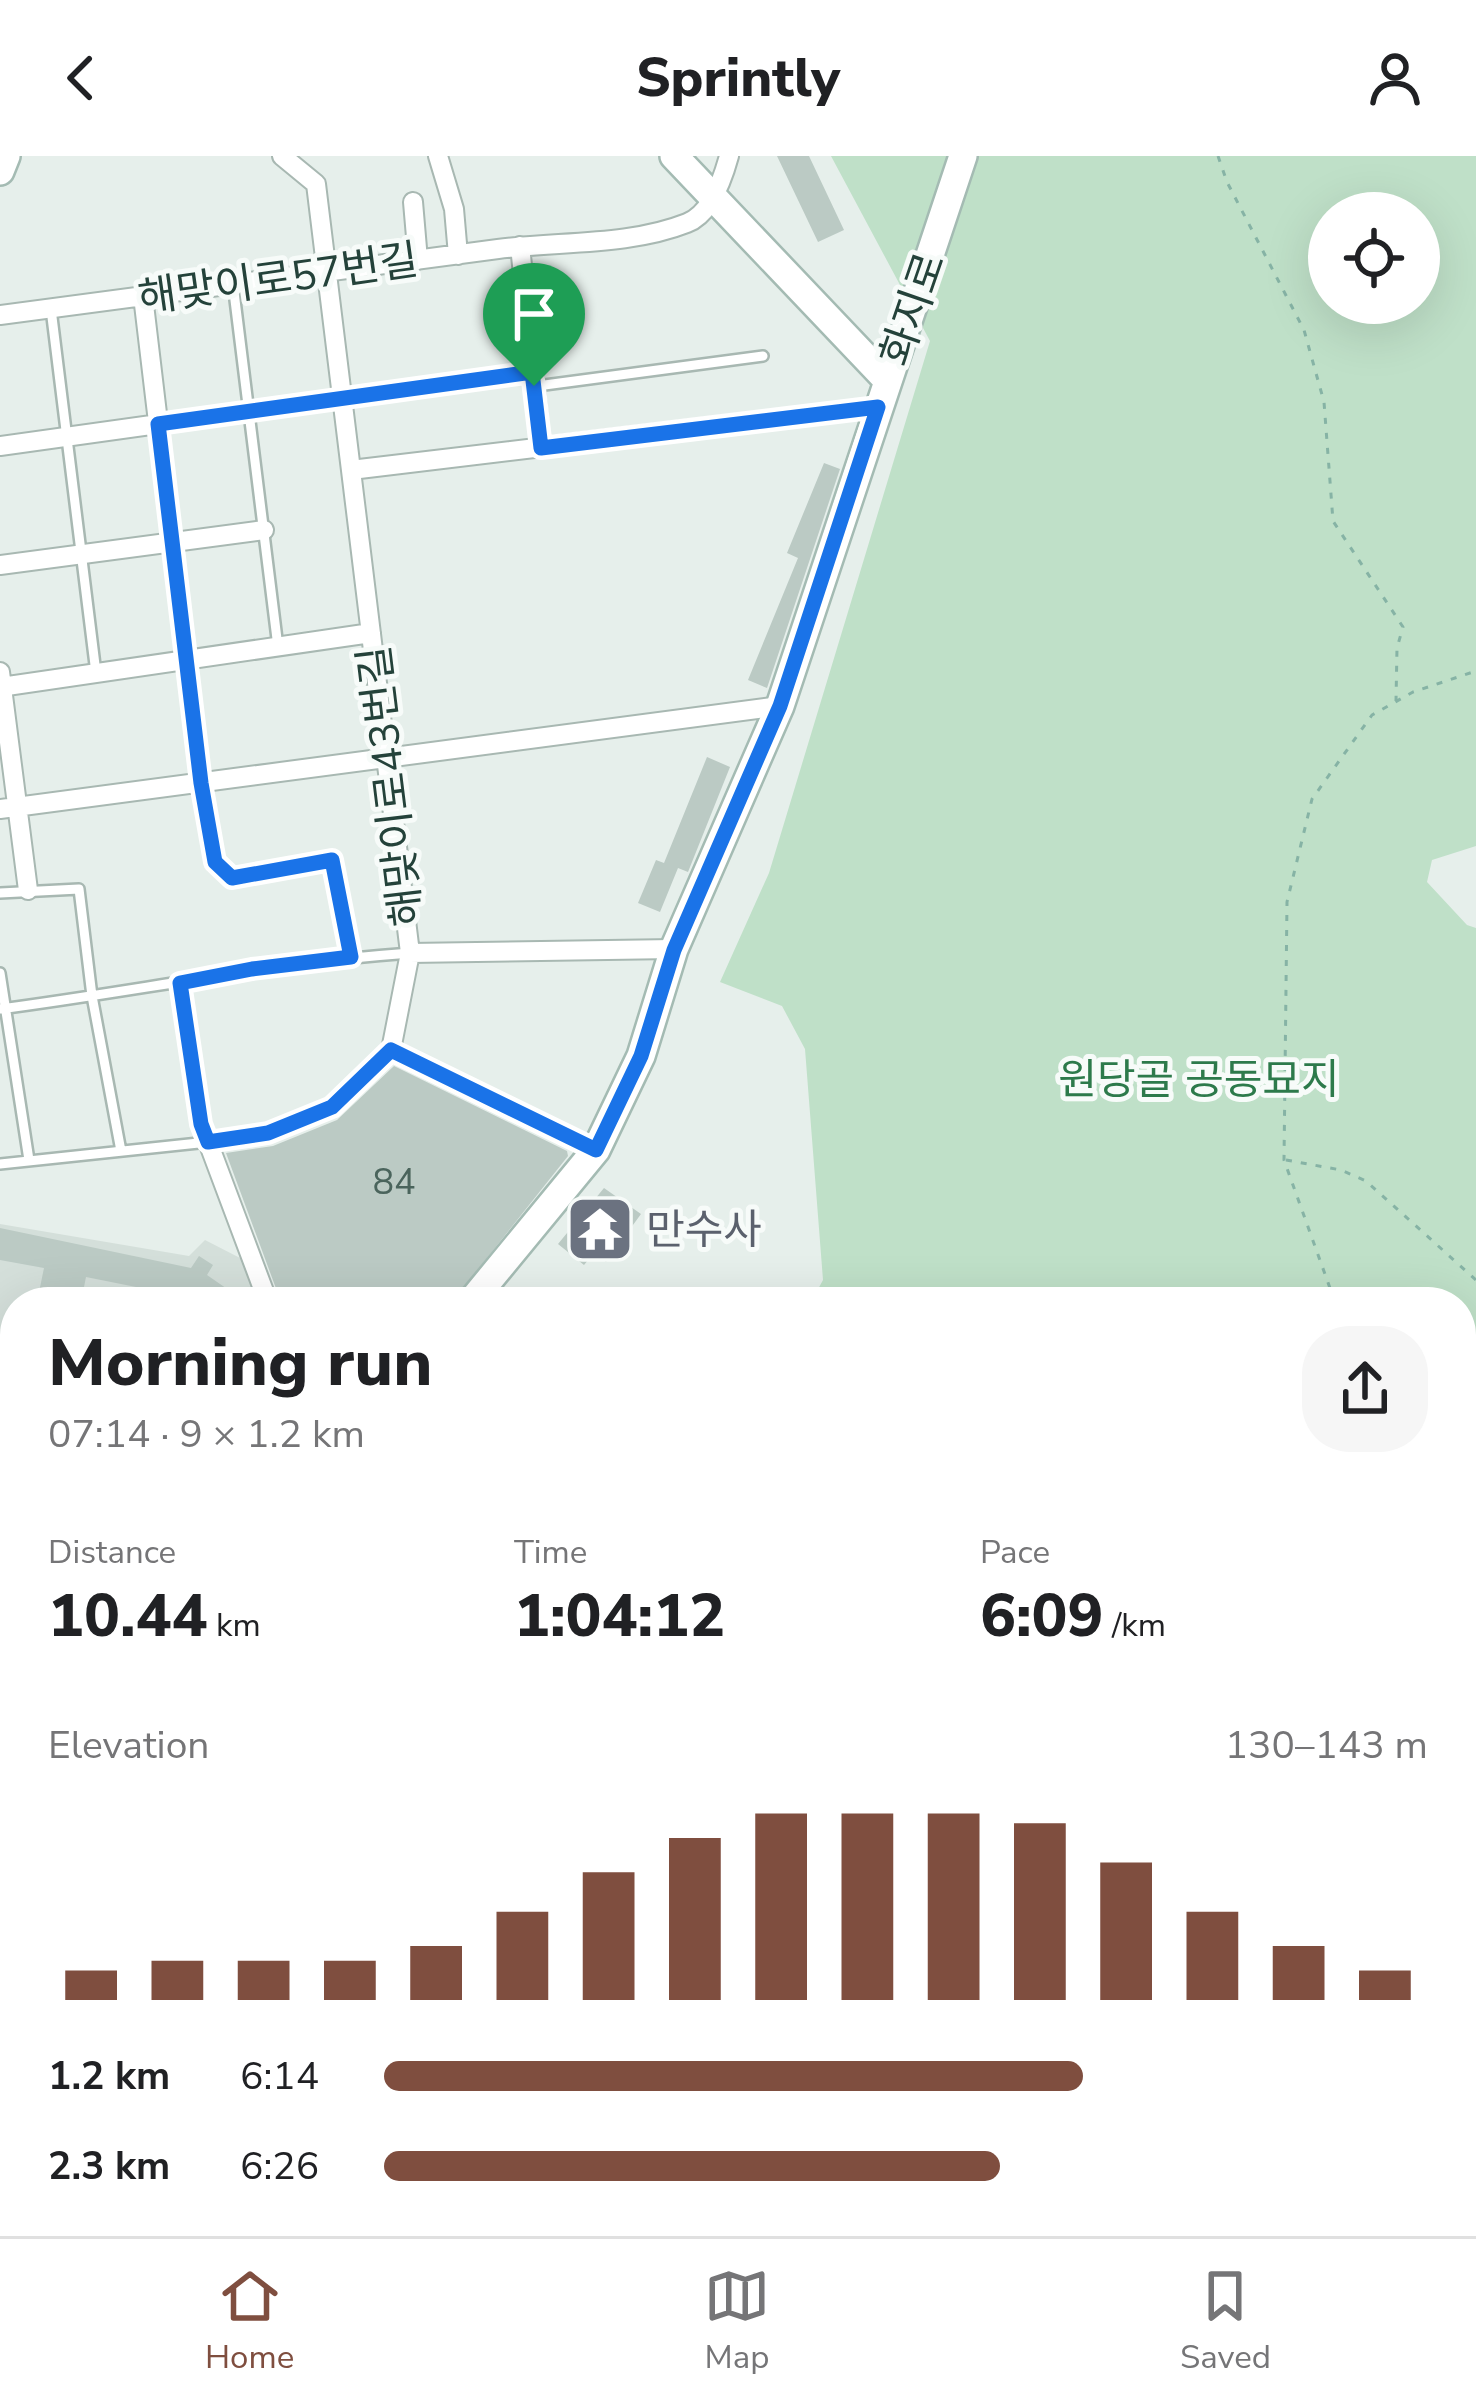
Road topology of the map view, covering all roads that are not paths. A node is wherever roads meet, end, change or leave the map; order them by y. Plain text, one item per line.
1 (5, 156) edge
2 (438, 156) edge
3 (674, 156) edge
4 (729, 156) edge
5 (963, 156) edge
6 (290, 158) edge
7 (0, 171) edge
8 (713, 194) junction
9 (413, 202) dead end
10 (520, 246) junction
11 (458, 255) junction
12 (418, 260) junction
13 (327, 272) junction
14 (233, 284) junction
15 (143, 296) junction
16 (51, 308) junction
17 (0, 315) edge
18 (763, 356) dead end
19 (533, 379) junction
20 (883, 394) junction
21 (342, 399) junction
22 (249, 411) junction
23 (158, 424) junction
24 (67, 437) junction
25 (0, 446) edge
26 (541, 448) junction
27 (351, 470) junction
28 (264, 530) junction
29 (172, 542) junction
30 (81, 554) junction
31 (0, 565) edge
32 (371, 633) junction
33 (278, 647) junction
34 (186, 660) junction
35 (96, 673) junction
36 (1, 682) edge
37 (780, 706) junction
38 (386, 758) junction
39 (201, 783) junction
40 (9, 808) edge
41 (28, 890) junction
42 (0, 893) edge
43 (674, 950) junction
44 (410, 953) junction
45 (351, 957) junction
46 (0, 973) edge
47 (180, 983) junction
48 (92, 996) junction
49 (3, 1009) edge
50 (391, 1050) junction
51 (208, 1142) junction
52 (121, 1150) junction
53 (596, 1150) junction
54 (28, 1160) junction
55 (0, 1164) edge
56 (262, 1287) edge
57 (483, 1287) edge

1 - 7 street
2 - 11 street
3 - 8 street
4 - 8 street, 해맞이로57번길
5 - 20 street, 화지로
6 - 13 street, 해맞이로43번길
8 - 10 street, 해맞이로57번길
8 - 20 street
9 - 12 street
10 - 11 street, 해맞이로57번길
10 - 19 street
11 - 12 street, 해맞이로57번길
12 - 13 street, 해맞이로57번길
13 - 14 street, 해맞이로57번길
13 - 21 street, 해맞이로43번길
14 - 15 street, 해맞이로57번길
14 - 22 lane
15 - 16 street, 해맞이로57번길
15 - 23 street
16 - 17 street, 해맞이로57번길
16 - 24 lane
18 - 19 lane
19 - 21 street
19 - 26 street
20 - 26 street
20 - 37 street, 화지로
21 - 22 street
21 - 27 street, 해맞이로43번길
22 - 23 street
22 - 28 lane
23 - 24 street
23 - 29 street
24 - 25 street
24 - 30 lane
26 - 27 street
27 - 32 street, 해맞이로43번길
28 - 29 street
28 - 33 lane
29 - 30 street
29 - 34 street
30 - 31 street
30 - 35 lane
32 - 33 street
32 - 38 street, 해맞이로43번길
33 - 34 street
34 - 35 street
34 - 39 street
35 - 36 street
36 - 40 street
37 - 38 street
37 - 43 street, 화지로
38 - 39 street
38 - 44 street, 해맞이로43번길
39 - 40 street
39 - 45 street
40 - 41 street
41 - 42 lane
41 - 48 lane
43 - 44 street
43 - 53 street, 화지로
44 - 45 lane
44 - 50 street, 해맞이로43번길
45 - 47 lane
46 - 49 lane
47 - 48 lane
47 - 51 street
48 - 49 lane
48 - 52 lane
49 - 54 lane
50 - 51 street
50 - 53 street
51 - 52 lane
51 - 56 street
52 - 54 lane
53 - 57 street, 화지로
54 - 55 lane

